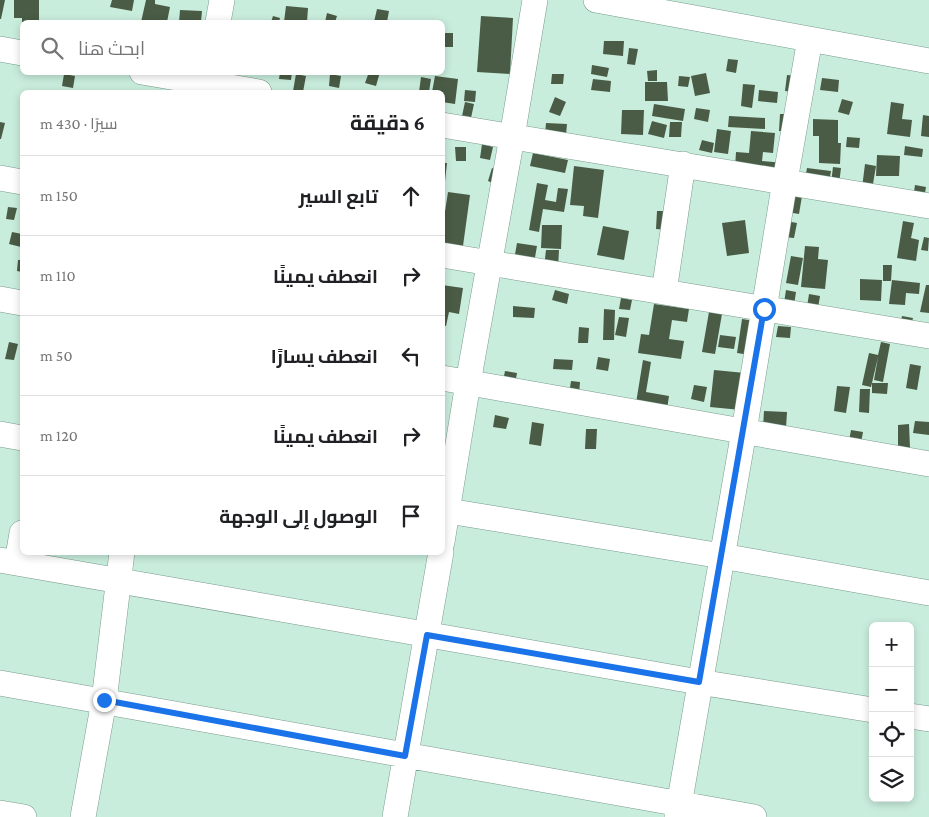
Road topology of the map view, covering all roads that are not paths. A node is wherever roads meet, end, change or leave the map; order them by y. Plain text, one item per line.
1 (222, 0) edge
2 (534, 0) edge
3 (596, 0) edge
4 (218, 20) edge
5 (810, 39) junction
6 (0, 49) edge
7 (20, 53) edge
8 (929, 61) edge
9 (160, 75) edge
10 (209, 83) edge
11 (248, 90) edge
12 (445, 126) edge
13 (512, 137) junction
14 (683, 164) junction
15 (0, 178) edge
16 (785, 180) junction
17 (20, 182) edge
18 (929, 206) edge
19 (445, 256) edge
20 (488, 263) junction
21 (664, 292) junction
22 (0, 299) edge
23 (20, 303) edge
24 (764, 309) junction
25 (929, 336) edge
26 (445, 379) edge
27 (468, 383) junction
28 (744, 431) junction
29 (0, 434) edge
30 (20, 438) edge
31 (929, 464) edge
32 (445, 511) edge
33 (20, 537) edge
34 (122, 555) edge
35 (440, 555) edge
36 (722, 556) junction
37 (9, 562) edge
38 (120, 580) junction
39 (929, 592) edge
40 (427, 635) junction
41 (699, 682) junction
42 (0, 683) edge
43 (104, 700) junction
44 (869, 709) edge
45 (914, 717) edge
46 (929, 719) edge
47 (405, 756) junction
48 (678, 811) edge
49 (0, 813) edge
50 (24, 817) edge
51 (83, 817) edge
52 (395, 817) edge
53 (754, 817) edge

1 - 4 street
2 - 13 street
3 - 5 street
5 - 8 street
5 - 16 street
6 - 7 street
9 - 10 street
10 - 11 street
12 - 13 street
13 - 14 street
13 - 20 street
14 - 16 street
14 - 21 street
15 - 17 street
16 - 18 street
16 - 24 street
19 - 20 street
20 - 21 street
20 - 27 street
21 - 24 street
22 - 23 street
24 - 25 street
24 - 28 street
26 - 27 street
27 - 28 street
27 - 32 street
28 - 31 street
28 - 36 street
29 - 30 street
32 - 36 street
33 - 37 street
34 - 38 street
35 - 40 street
36 - 39 street
36 - 41 street
37 - 38 street
38 - 40 street
38 - 43 street
40 - 41 street
40 - 47 street
41 - 44 street
41 - 48 street
42 - 43 street
43 - 47 street
43 - 51 street
45 - 46 street
47 - 48 street
47 - 52 street
48 - 53 street
49 - 50 street

